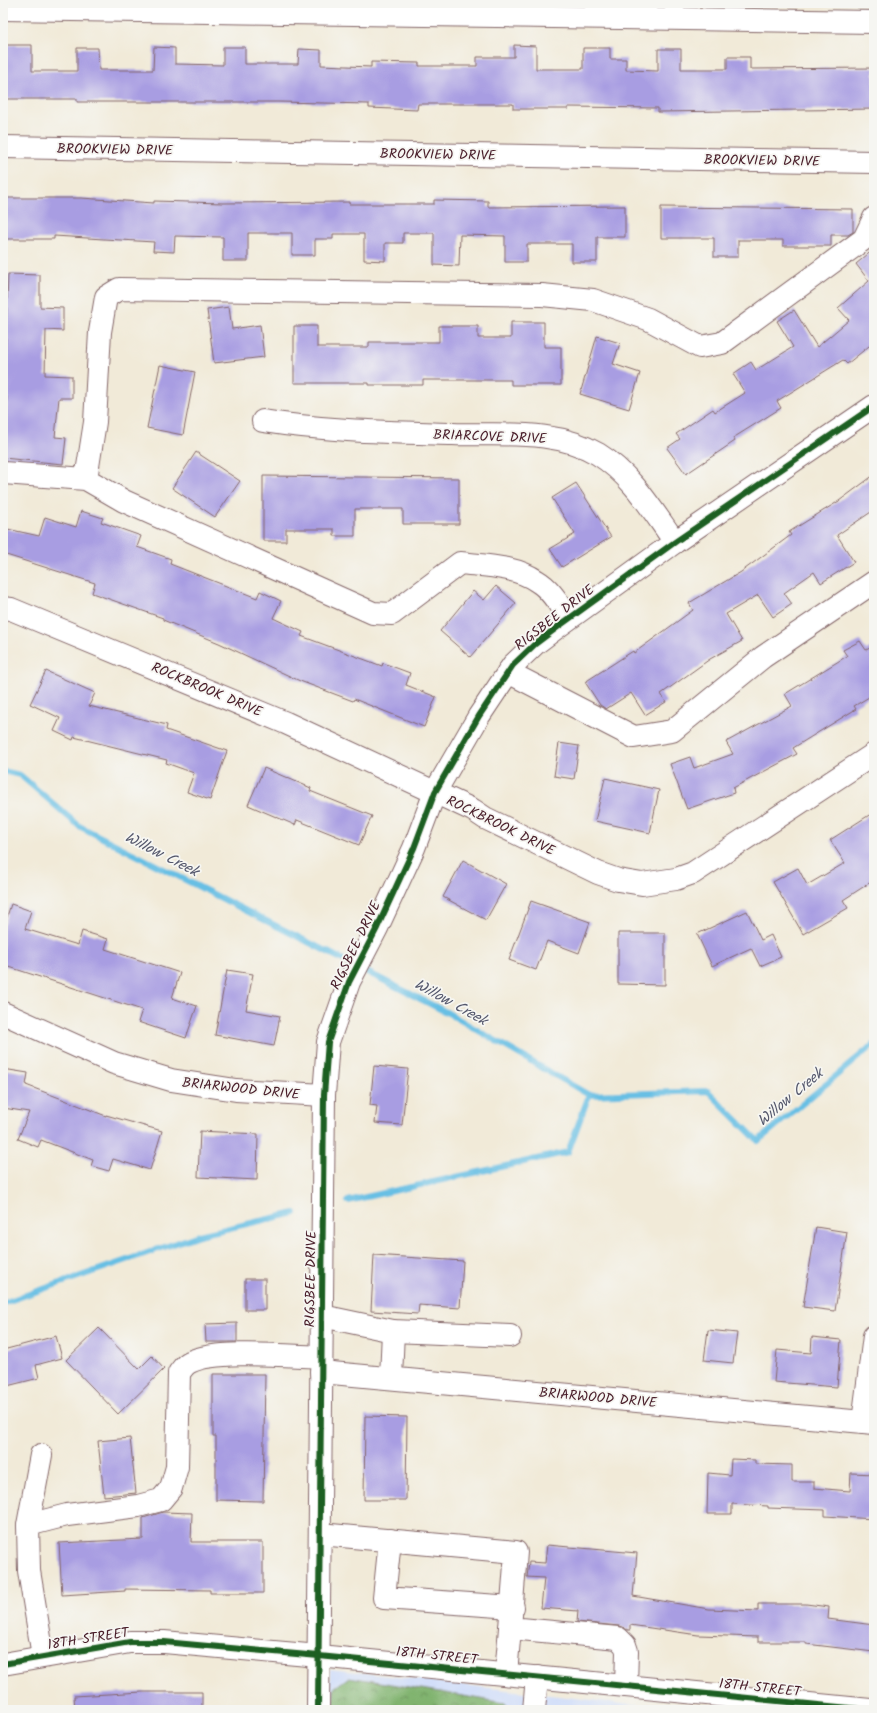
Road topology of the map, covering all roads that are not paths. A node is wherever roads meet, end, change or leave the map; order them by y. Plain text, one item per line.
1 (3, 8) edge
2 (874, 22) edge
3 (3, 147) edge
4 (874, 162) edge
5 (874, 218) edge
6 (874, 406) edge
7 (263, 421) dead end
8 (3, 472) edge
9 (86, 479) junction
10 (675, 542) junction
11 (874, 582) edge
12 (3, 608) edge
13 (569, 618) junction
14 (508, 672) junction
15 (874, 754) edge
16 (435, 792) junction
17 (3, 1013) edge
18 (324, 1095) junction
19 (322, 1316) junction
20 (393, 1331) junction
21 (510, 1336) dead end
22 (874, 1336) edge
23 (321, 1365) junction
24 (391, 1378) junction
25 (868, 1422) edge
26 (40, 1455) dead end
27 (28, 1525) junction
28 (320, 1534) junction
29 (390, 1540) junction
30 (511, 1617) junction
31 (43, 1656) junction
32 (318, 1656) junction
33 (3, 1664) edge
34 (506, 1674) junction
35 (537, 1677) junction
36 (626, 1686) junction
37 (741, 1704) edge
38 (825, 1708) edge
39 (318, 1710) edge
40 (534, 1710) edge
41 (870, 1710) edge

1 - 2 street
3 - 4 street, BROOKVIEW DRIVE
5 - 9 street
6 - 10 street, RIGSBEE DRIVE
7 - 10 street, BRIARCOVE DRIVE
8 - 9 street
9 - 13 street
10 - 13 street, RIGSBEE DRIVE
11 - 14 street
12 - 16 street, ROCKBROOK DRIVE
13 - 14 street, RIGSBEE DRIVE
14 - 16 street, RIGSBEE DRIVE
15 - 16 street, ROCKBROOK DRIVE
16 - 18 street, RIGSBEE DRIVE
17 - 18 street, BRIARWOOD DRIVE
18 - 19 street, RIGSBEE DRIVE
19 - 20 street
19 - 23 street, RIGSBEE DRIVE
20 - 21 street
20 - 24 street
22 - 25 street
23 - 24 street, BRIARWOOD DRIVE
23 - 27 street, BRIARWOOD DRIVE
23 - 28 street, RIGSBEE DRIVE
24 - 25 street, BRIARWOOD DRIVE
26 - 27 street
27 - 31 street
28 - 29 street
28 - 32 street, RIGSBEE DRIVE
29 - 30 street
29 - 30 street
30 - 34 street
30 - 36 street
31 - 32 street, 18TH STREET
31 - 33 street, 18TH STREET
32 - 34 street, 18TH STREET
32 - 39 street, RIGSBEE DRIVE
34 - 35 street, 18TH STREET
35 - 36 street, 18TH STREET
35 - 40 street
36 - 37 street, 18TH STREET
37 - 38 street, 18TH STREET
38 - 41 street, 18TH STREET

